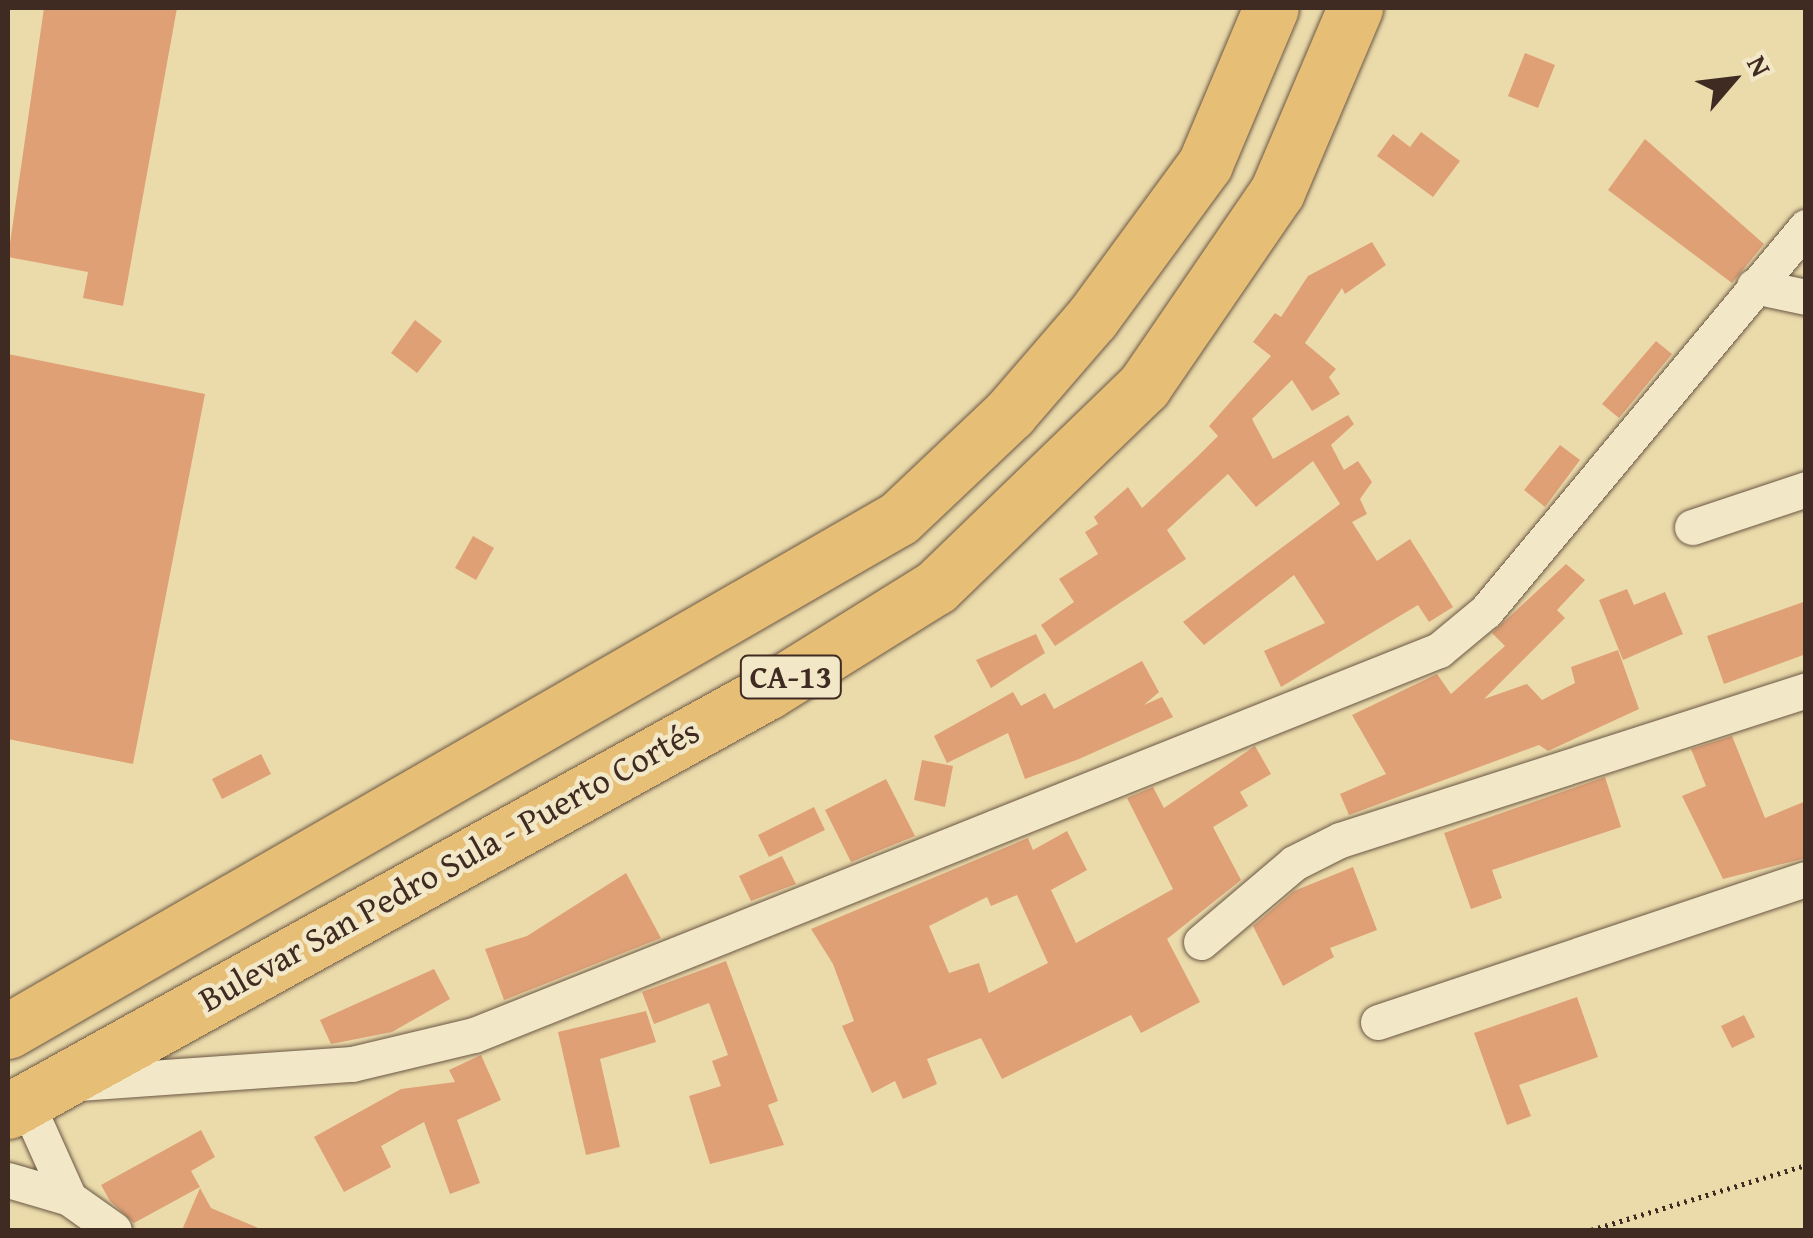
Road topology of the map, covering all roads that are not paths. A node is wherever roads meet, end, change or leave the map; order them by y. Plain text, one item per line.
1 (1271, 8) edge
2 (1354, 8) edge
3 (1806, 227) edge
4 (1754, 286) junction
5 (1806, 297) edge
6 (1806, 490) edge
7 (1692, 527) dead end
8 (1806, 690) edge
9 (1806, 879) edge
10 (1201, 942) dead end
11 (1378, 1022) dead end
12 (8, 1030) edge
13 (28, 1098) edge
14 (8, 1180) edge
15 (69, 1198) junction
16 (114, 1230) edge

1 - 12 highway, Bulevar San Pedro Sula - Puerto Cortés / CA-13
2 - 13 highway, Bulevar San Pedro Sula - Puerto Cortés / CA-13
3 - 4 street
4 - 5 street
4 - 13 street
6 - 7 street
8 - 10 street
9 - 11 street
13 - 15 street
14 - 15 street
15 - 16 street

